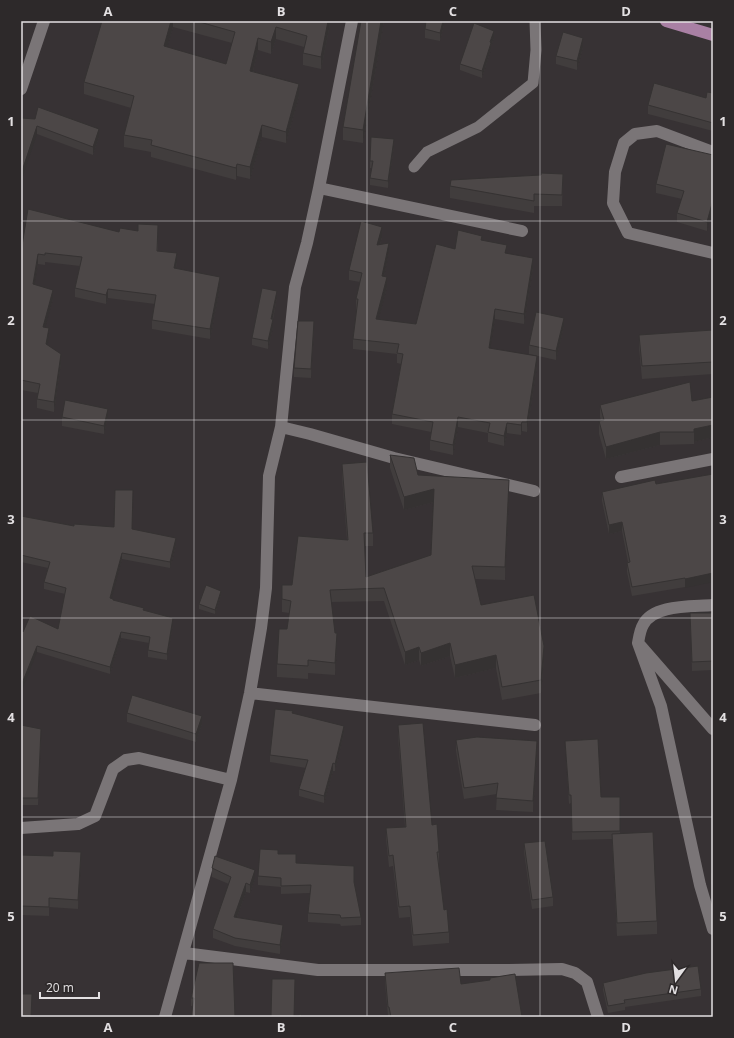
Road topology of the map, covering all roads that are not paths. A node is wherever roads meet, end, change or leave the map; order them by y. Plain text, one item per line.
1 (44, 21) edge
2 (352, 21) edge
3 (535, 21) edge
4 (666, 21) edge
5 (713, 35) edge
6 (21, 89) edge
7 (713, 152) edge
8 (414, 167) dead end
9 (319, 188) junction
10 (522, 231) dead end
11 (713, 253) edge
12 (281, 427) junction
13 (713, 459) edge
14 (621, 477) dead end
15 (534, 492) dead end
16 (713, 605) edge
17 (638, 643) junction
18 (250, 693) junction
19 (535, 725) dead end
20 (713, 729) edge
21 (231, 780) junction
22 (21, 828) edge
23 (713, 929) edge
24 (184, 953) junction
25 (165, 1017) edge
26 (598, 1017) edge

1 - 6 street
2 - 9 street
3 - 8 lane
4 - 5 main road
7 - 11 street
9 - 10 street
9 - 12 street
12 - 15 street
12 - 18 street
13 - 14 street
16 - 17 street
17 - 20 street
17 - 23 street
18 - 19 street
18 - 21 street
21 - 22 street
21 - 24 street
24 - 25 street
24 - 26 street

